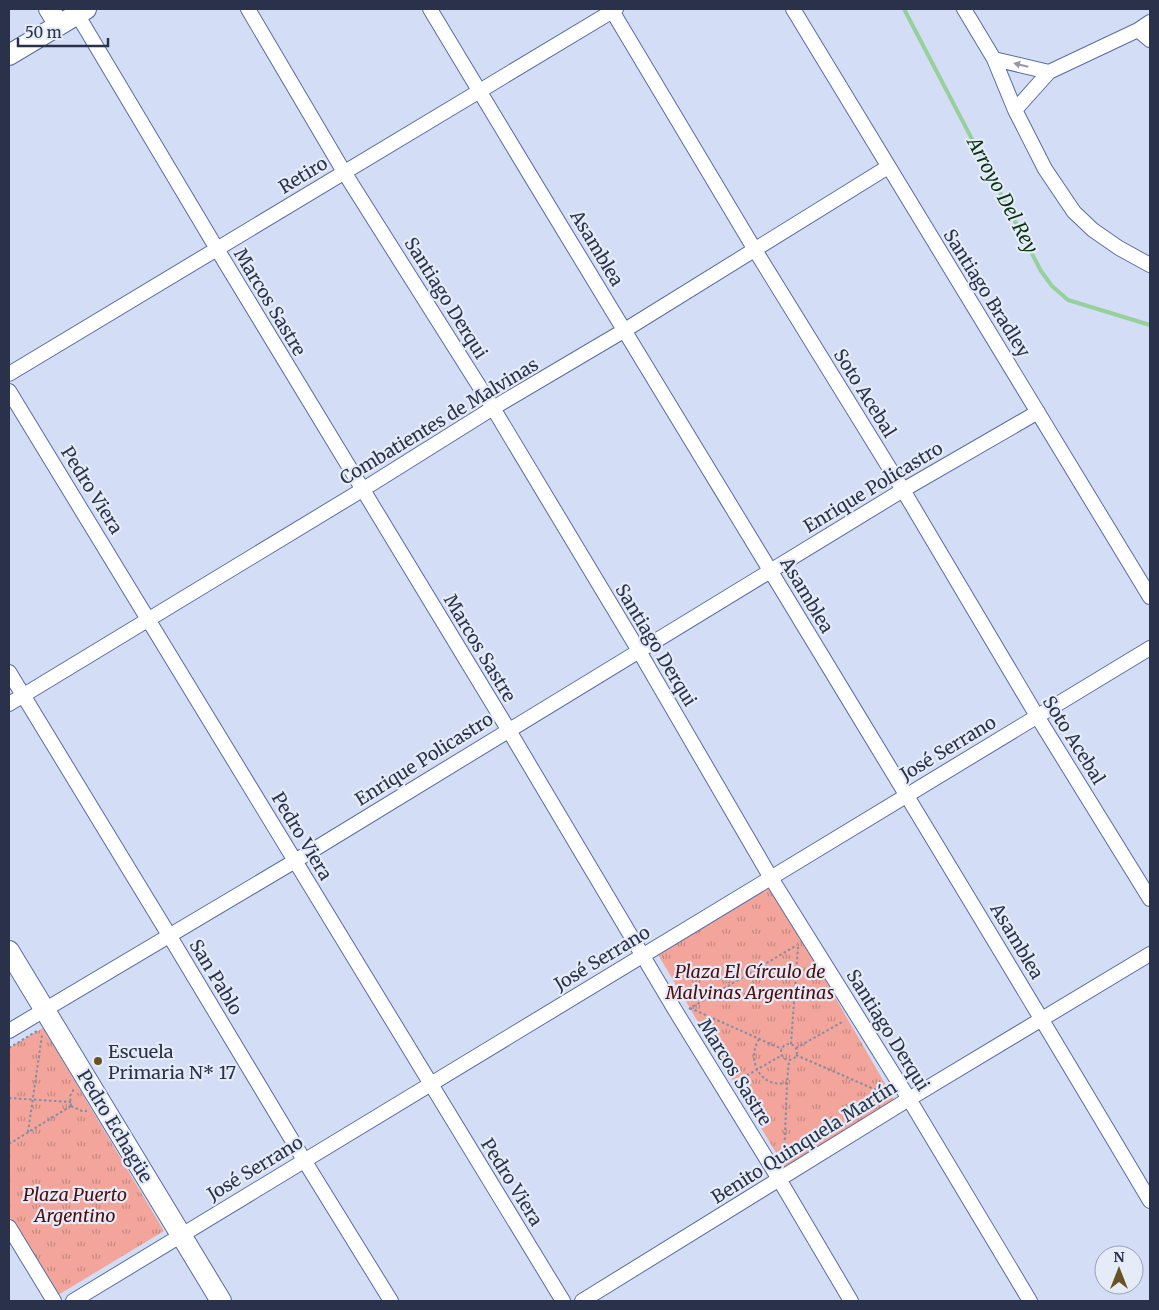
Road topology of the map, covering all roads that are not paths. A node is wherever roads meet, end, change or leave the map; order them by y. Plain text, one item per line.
1 (248, 9) edge
2 (430, 9) edge
3 (613, 9) edge
4 (794, 9) edge
5 (964, 9) edge
6 (82, 11) edge
7 (54, 17) edge
8 (1150, 22) edge
9 (1138, 30) junction
10 (1150, 40) edge
11 (9, 55) edge
12 (994, 58) junction
13 (1049, 72) junction
14 (480, 91) junction
15 (1014, 110) junction
16 (888, 167) junction
17 (344, 172) junction
18 (217, 249) junction
19 (755, 250) junction
20 (1150, 265) edge
21 (625, 330) junction
22 (9, 374) edge
23 (9, 390) edge
24 (493, 408) junction
25 (1038, 412) junction
26 (362, 490) junction
27 (903, 490) junction
28 (770, 571) junction
29 (1150, 597) edge
30 (150, 619) junction
31 (1150, 648) edge
32 (639, 651) junction
33 (9, 672) edge
34 (23, 695) junction
35 (9, 704) edge
36 (1037, 716) junction
37 (508, 730) junction
38 (907, 795) junction
39 (295, 861) junction
40 (771, 878) junction
41 (1150, 899) edge
42 (169, 935) junction
43 (9, 951) edge
44 (1150, 954) edge
45 (643, 955) junction
46 (45, 1009) junction
47 (1043, 1019) junction
48 (9, 1032) edge
49 (430, 1084) junction
50 (906, 1100) junction
51 (304, 1160) junction
52 (784, 1176) junction
53 (1150, 1200) edge
54 (9, 1227) edge
55 (181, 1235) junction
56 (54, 1301) edge
57 (73, 1301) edge
58 (221, 1301) edge
59 (391, 1301) edge
60 (563, 1301) edge
61 (582, 1301) edge
62 (851, 1301) edge
63 (1030, 1301) edge

1 - 17 street, Santiago Derqui
2 - 14 street, Asamblea
3 - 14 street, Retiro
3 - 19 street, Soto Acebal
4 - 16 street, Santiago Bradley
5 - 12 street
6 - 7 street
6 - 18 street, Marcos Sastre
7 - 11 street
8 - 9 street
9 - 10 street
9 - 13 street
13 -> 12 street
12 - 15 street
13 - 15 street
14 - 17 street, Retiro
14 - 21 street, Asamblea
15 - 20 street
16 - 19 street, Combatientes de Malvinas
16 - 25 street, Santiago Bradley
17 - 18 street, Retiro
17 - 24 street, Santiago Derqui
18 - 22 street, Retiro
18 - 26 street, Marcos Sastre
19 - 21 street, Combatientes de Malvinas
19 - 27 street, Soto Acebal
21 - 24 street, Combatientes de Malvinas
21 - 28 street, Asamblea
23 - 30 street, Pedro Viera
24 - 26 street, Combatientes de Malvinas
24 - 32 street, Santiago Derqui
25 - 27 street, Enrique Policastro
25 - 29 street, Santiago Bradley
26 - 30 street, Combatientes de Malvinas
26 - 37 street, Marcos Sastre
27 - 28 street, Enrique Policastro
27 - 36 street, Soto Acebal
28 - 32 street, Enrique Policastro
28 - 38 street, Asamblea
30 - 34 street, Combatientes de Malvinas
30 - 39 street, Pedro Viera
31 - 36 street, José Serrano
32 - 37 street, Enrique Policastro
32 - 40 street, Santiago Derqui
33 - 34 street, San Pablo
34 - 35 street, Combatientes de Malvinas
34 - 42 street, San Pablo
36 - 38 street, José Serrano
36 - 41 street, Soto Acebal
37 - 39 street, Enrique Policastro
37 - 45 street, Marcos Sastre
38 - 40 street, José Serrano
38 - 47 street, Asamblea
39 - 42 street, Enrique Policastro
39 - 49 street, Pedro Viera
40 - 45 street, José Serrano
40 - 50 street, Santiago Derqui
42 - 46 street, Enrique Policastro
42 - 51 street, San Pablo
43 - 46 street, Pedro Echagüe
44 - 47 street, Benito Quinquela Martín
45 - 49 street, José Serrano
45 - 52 street, Marcos Sastre
46 - 48 street, Enrique Policastro
46 - 55 street, Pedro Echagüe
47 - 50 street, Benito Quinquela Martín
47 - 53 street, Asamblea
49 - 51 street, José Serrano
49 - 60 street, Pedro Viera
50 - 52 street, Benito Quinquela Martín
50 - 63 street, Santiago Derqui
51 - 55 street, José Serrano
51 - 59 street, San Pablo
52 - 61 street, Benito Quinquela Martín
52 - 62 street, Marcos Sastre
54 - 56 street
55 - 57 street, José Serrano
55 - 58 street, Pedro Echagüe

